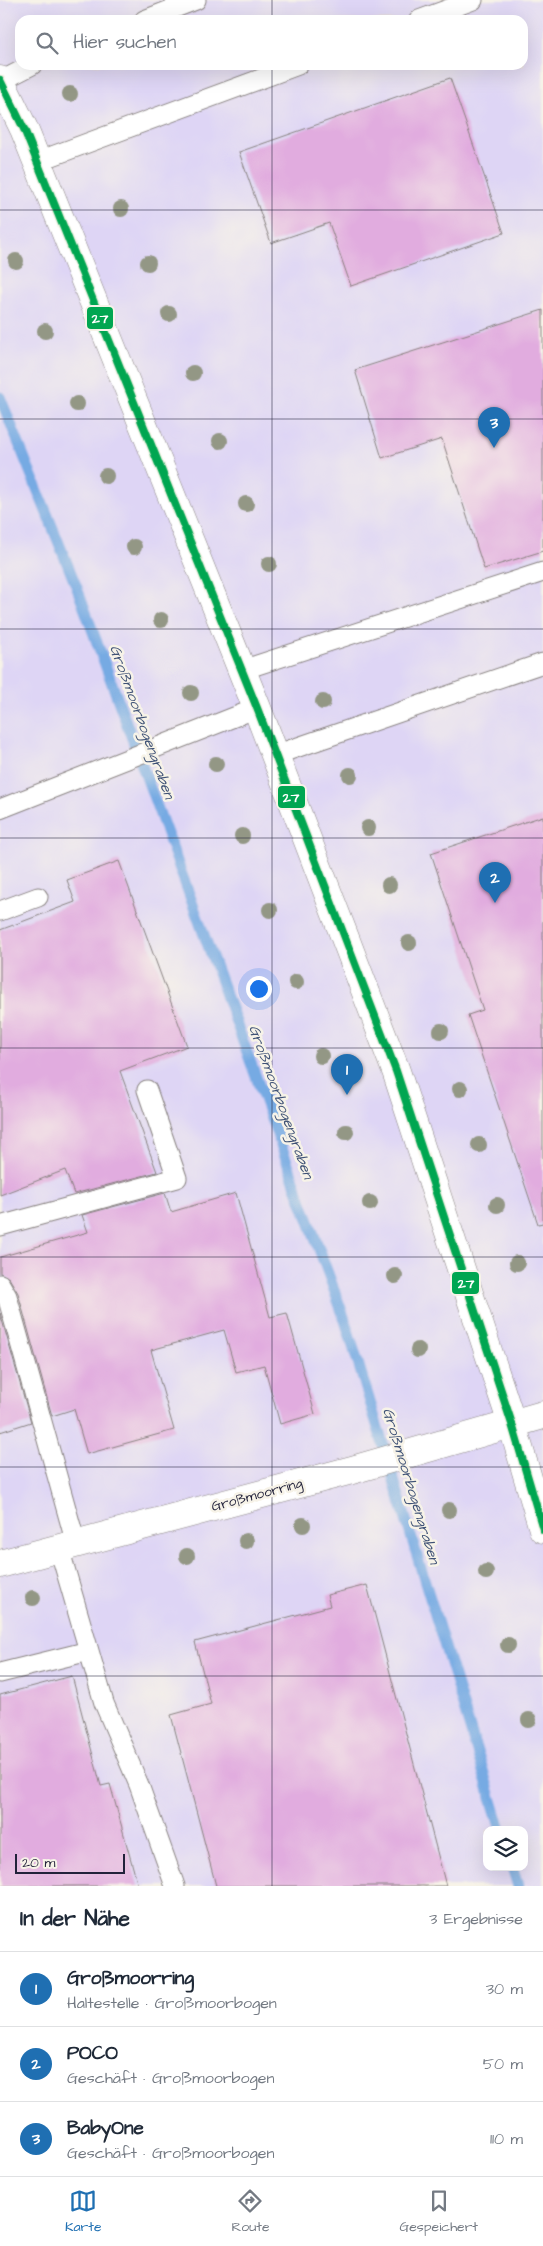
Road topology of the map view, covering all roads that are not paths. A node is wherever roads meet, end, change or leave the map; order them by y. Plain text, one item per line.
1 (196, 0) edge
2 (474, 0) edge
3 (157, 15) edge
4 (433, 15) edge
5 (22, 70) edge
6 (284, 70) edge
7 (0, 81) edge
8 (36, 162) junction
9 (543, 572) edge
10 (543, 663) edge
11 (242, 670) junction
12 (257, 708) junction
13 (275, 755) junction
14 (0, 809) edge
15 (38, 897) dead end
16 (0, 911) edge
17 (147, 1090) dead end
18 (0, 1226) edge
19 (0, 1284) edge
20 (543, 1415) edge
21 (512, 1424) junction
22 (543, 1528) edge
23 (68, 1546) junction
24 (0, 1564) edge
25 (89, 1651) junction
26 (0, 1673) edge
27 (175, 1886) edge

1 - 3 lane
2 - 4 lane
5 - 7 lane
6 - 8 lane
7 - 8 main road
8 - 11 main road
9 - 11 lane
10 - 13 lane
11 - 12 main road
12 - 13 main road
12 - 14 lane
13 - 21 main road
15 - 16 lane
17 - 18 lane
19 - 23 lane
20 - 21 main road, Großmoorring
21 - 22 main road
21 - 23 main road, Großmoorring
23 - 24 main road, Großmoorring
23 - 25 lane
25 - 26 lane
25 - 27 lane

